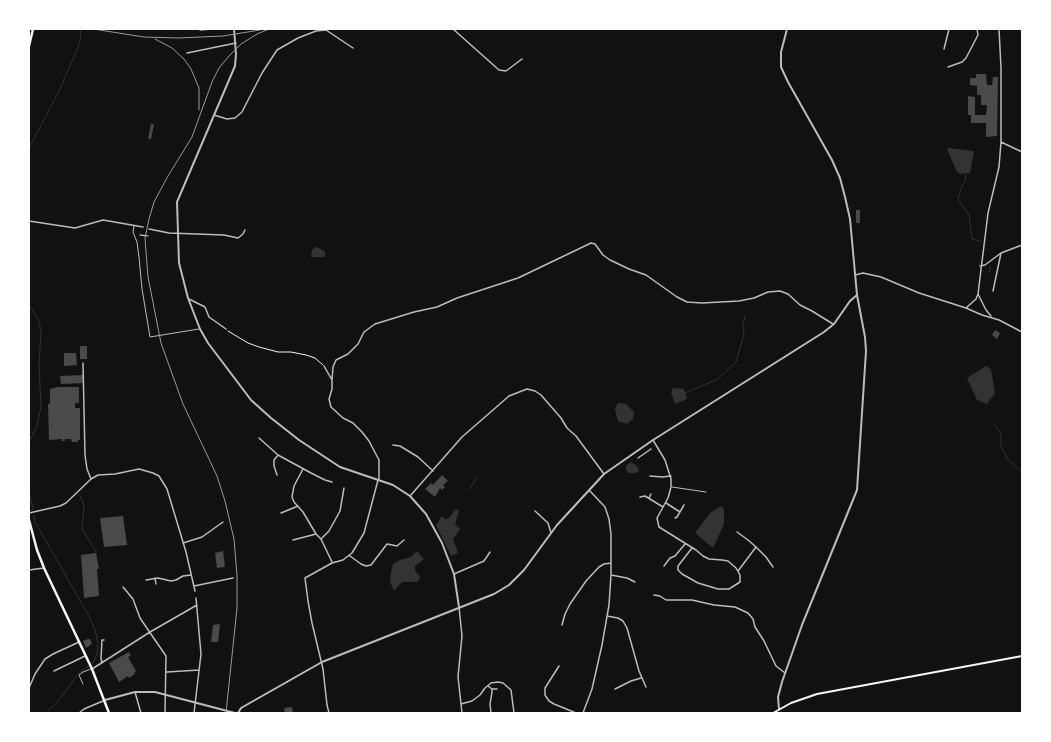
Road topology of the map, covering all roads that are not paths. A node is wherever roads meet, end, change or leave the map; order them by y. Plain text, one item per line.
1 (33, 29) edge
2 (212, 29) edge
3 (234, 29) edge
4 (453, 29) edge
5 (787, 29) edge
6 (949, 29) edge
7 (977, 29) edge
8 (999, 29) edge
9 (200, 30) edge
10 (236, 43) junction
11 (29, 46) edge
12 (353, 48) dead end
13 (944, 49) dead end
14 (187, 53) dead end
15 (522, 59) dead end
16 (948, 67) dead end
17 (214, 115) junction
18 (1001, 142) junction
19 (1022, 152) edge
20 (29, 221) edge
21 (134, 225) junction
22 (144, 227) dead end
23 (149, 229) dead end
24 (245, 230) dead end
25 (177, 233) junction
26 (1022, 245) edge
27 (1001, 253) junction
28 (980, 266) junction
29 (855, 275) junction
30 (993, 291) dead end
31 (978, 294) junction
32 (857, 295) junction
33 (188, 298) junction
34 (966, 308) junction
35 (992, 317) junction
36 (834, 324) junction
37 (200, 329) junction
38 (226, 329) road end
39 (1022, 332) edge
40 (83, 363) dead end
41 (324, 366) road end
42 (332, 380) junction
43 (259, 438) dead end
44 (653, 440) junction
45 (393, 445) dead end
46 (640, 449) junction
47 (652, 449) dead end
48 (278, 455) junction
49 (643, 455) junction
50 (638, 458) dead end
51 (303, 469) junction
52 (433, 471) junction
53 (604, 474) junction
54 (277, 475) dead end
55 (650, 476) dead end
56 (671, 476) junction
57 (91, 479) junction
58 (378, 480) junction
59 (332, 482) dead end
60 (672, 487) junction
61 (344, 488) dead end
62 (589, 490) junction
63 (706, 492) dead end
64 (651, 494) dead end
65 (410, 496) junction
66 (640, 498) dead end
67 (649, 498) junction
68 (666, 503) junction
69 (298, 506) junction
70 (684, 506) dead end
71 (663, 507) junction
72 (535, 510) dead end
73 (680, 512) junction
74 (29, 513) edge
75 (281, 513) dead end
76 (674, 518) dead end
77 (29, 520) edge
78 (223, 522) dead end
79 (737, 532) dead end
80 (552, 533) junction
81 (316, 534) junction
82 (293, 540) dead end
83 (321, 540) junction
84 (404, 540) dead end
85 (183, 543) junction
86 (685, 543) junction
87 (756, 547) junction
88 (692, 548) junction
89 (490, 552) dead end
90 (349, 556) junction
91 (332, 563) junction
92 (612, 563) junction
93 (664, 566) dead end
94 (773, 567) dead end
95 (44, 568) junction
96 (29, 570) edge
97 (738, 571) junction
98 (454, 574) junction
99 (192, 575) junction
100 (612, 575) junction
101 (155, 578) junction
102 (233, 578) dead end
103 (146, 580) dead end
104 (635, 582) dead end
105 (156, 584) dead end
106 (194, 586) junction
107 (123, 587) dead end
108 (195, 591) dead end
109 (654, 595) dead end
110 (196, 598) dead end
111 (197, 604) junction
112 (459, 607) junction
113 (607, 616) junction
114 (562, 625) dead end
115 (150, 632) junction
116 (104, 640) dead end
117 (79, 642) junction
118 (86, 656) junction
119 (1022, 656) edge
120 (322, 662) junction
121 (102, 663) junction
122 (559, 666) dead end
123 (92, 669) junction
124 (199, 670) junction
125 (54, 671) dead end
126 (166, 672) junction
127 (785, 673) junction
128 (641, 678) junction
129 (83, 684) dead end
130 (488, 686) junction
131 (29, 687) edge
132 (646, 687) dead end
133 (492, 689) junction
134 (497, 689) dead end
135 (615, 689) dead end
136 (135, 692) junction
137 (166, 694) junction
138 (105, 700) junction
139 (196, 702) junction
140 (461, 704) junction
141 (779, 709) junction
142 (79, 713) edge
143 (109, 713) edge
144 (141, 713) edge
145 (165, 713) edge
146 (194, 713) edge
147 (233, 713) edge
148 (238, 713) edge
149 (329, 713) edge
150 (462, 713) edge
151 (491, 713) edge
152 (514, 713) edge
153 (576, 713) edge
154 (583, 713) edge
155 (773, 713) edge

1 - 11 main road
2 - 9 street
3 - 10 street
4 - 15 street
5 - 29 street
6 - 13 street
7 - 16 street
8 - 18 street
10 - 14 street
10 - 17 street
12 - 17 street
17 - 25 street
18 - 19 street
18 - 28 street
20 - 21 street
21 - 22 street
21 - 37 lane
23 - 25 street
24 - 25 street
25 - 33 street
26 - 27 street
27 - 28 street
27 - 30 street
28 - 31 street
29 - 32 street
29 - 34 street
31 - 34 street
31 - 35 street
32 - 36 street
32 - 127 street
33 - 37 street
33 - 38 street
34 - 35 street
35 - 39 street
36 - 42 street
36 - 44 street
37 - 58 street
40 - 57 street
41 - 42 street
42 - 58 street
43 - 48 street
44 - 46 street
44 - 56 street
45 - 52 street
46 - 49 street
46 - 53 street
47 - 49 street
48 - 51 street
48 - 54 street
49 - 50 street
51 - 59 street
51 - 69 street
52 - 53 street
52 - 65 street
53 - 62 street
55 - 56 street
56 - 60 street
57 - 74 street
57 - 85 street
58 - 65 street
58 - 90 street
60 - 63 lane
60 - 68 street
61 - 83 street
62 - 80 street
62 - 92 street
64 - 67 street
65 - 98 street
66 - 67 street
67 - 71 street
68 - 71 street
68 - 73 street
69 - 75 street
69 - 81 street
70 - 73 street
71 - 86 street
72 - 80 street
73 - 76 street
77 - 95 main road
78 - 85 street
79 - 87 street
80 - 112 street
81 - 82 street
81 - 83 street
83 - 91 street
84 - 90 street
85 - 99 street
86 - 88 street
86 - 93 street
87 - 94 street
87 - 97 street
88 - 97 street
88 - 97 street
89 - 98 street
90 - 91 street
91 - 120 street
92 - 100 street
92 - 114 street
95 - 96 street
95 - 117 main road
98 - 112 street
99 - 101 street
99 - 106 street
100 - 104 street
100 - 113 street
101 - 103 street
101 - 105 street
102 - 106 street
106 - 108 street
107 - 115 street
109 - 127 street
110 - 111 street
111 - 115 street
111 - 124 street
112 - 120 street
112 - 140 street
113 - 128 street
113 - 154 street
115 - 121 street
115 - 126 street
116 - 121 street
117 - 118 main road
117 - 131 street
118 - 123 main road
118 - 125 street
119 - 141 main road
120 - 148 street
120 - 149 street
121 - 123 street
122 - 153 street
123 - 129 lane
123 - 138 main road
124 - 126 street
124 - 139 street
126 - 137 street
127 - 141 street
128 - 132 street
128 - 135 street
130 - 133 street
130 - 140 street
130 - 152 street
133 - 134 street
133 - 151 street
136 - 137 street
136 - 138 street
136 - 144 street
137 - 139 street
137 - 145 street
138 - 142 street
138 - 143 main road
139 - 146 street
139 - 147 street
140 - 150 street
141 - 155 main road

